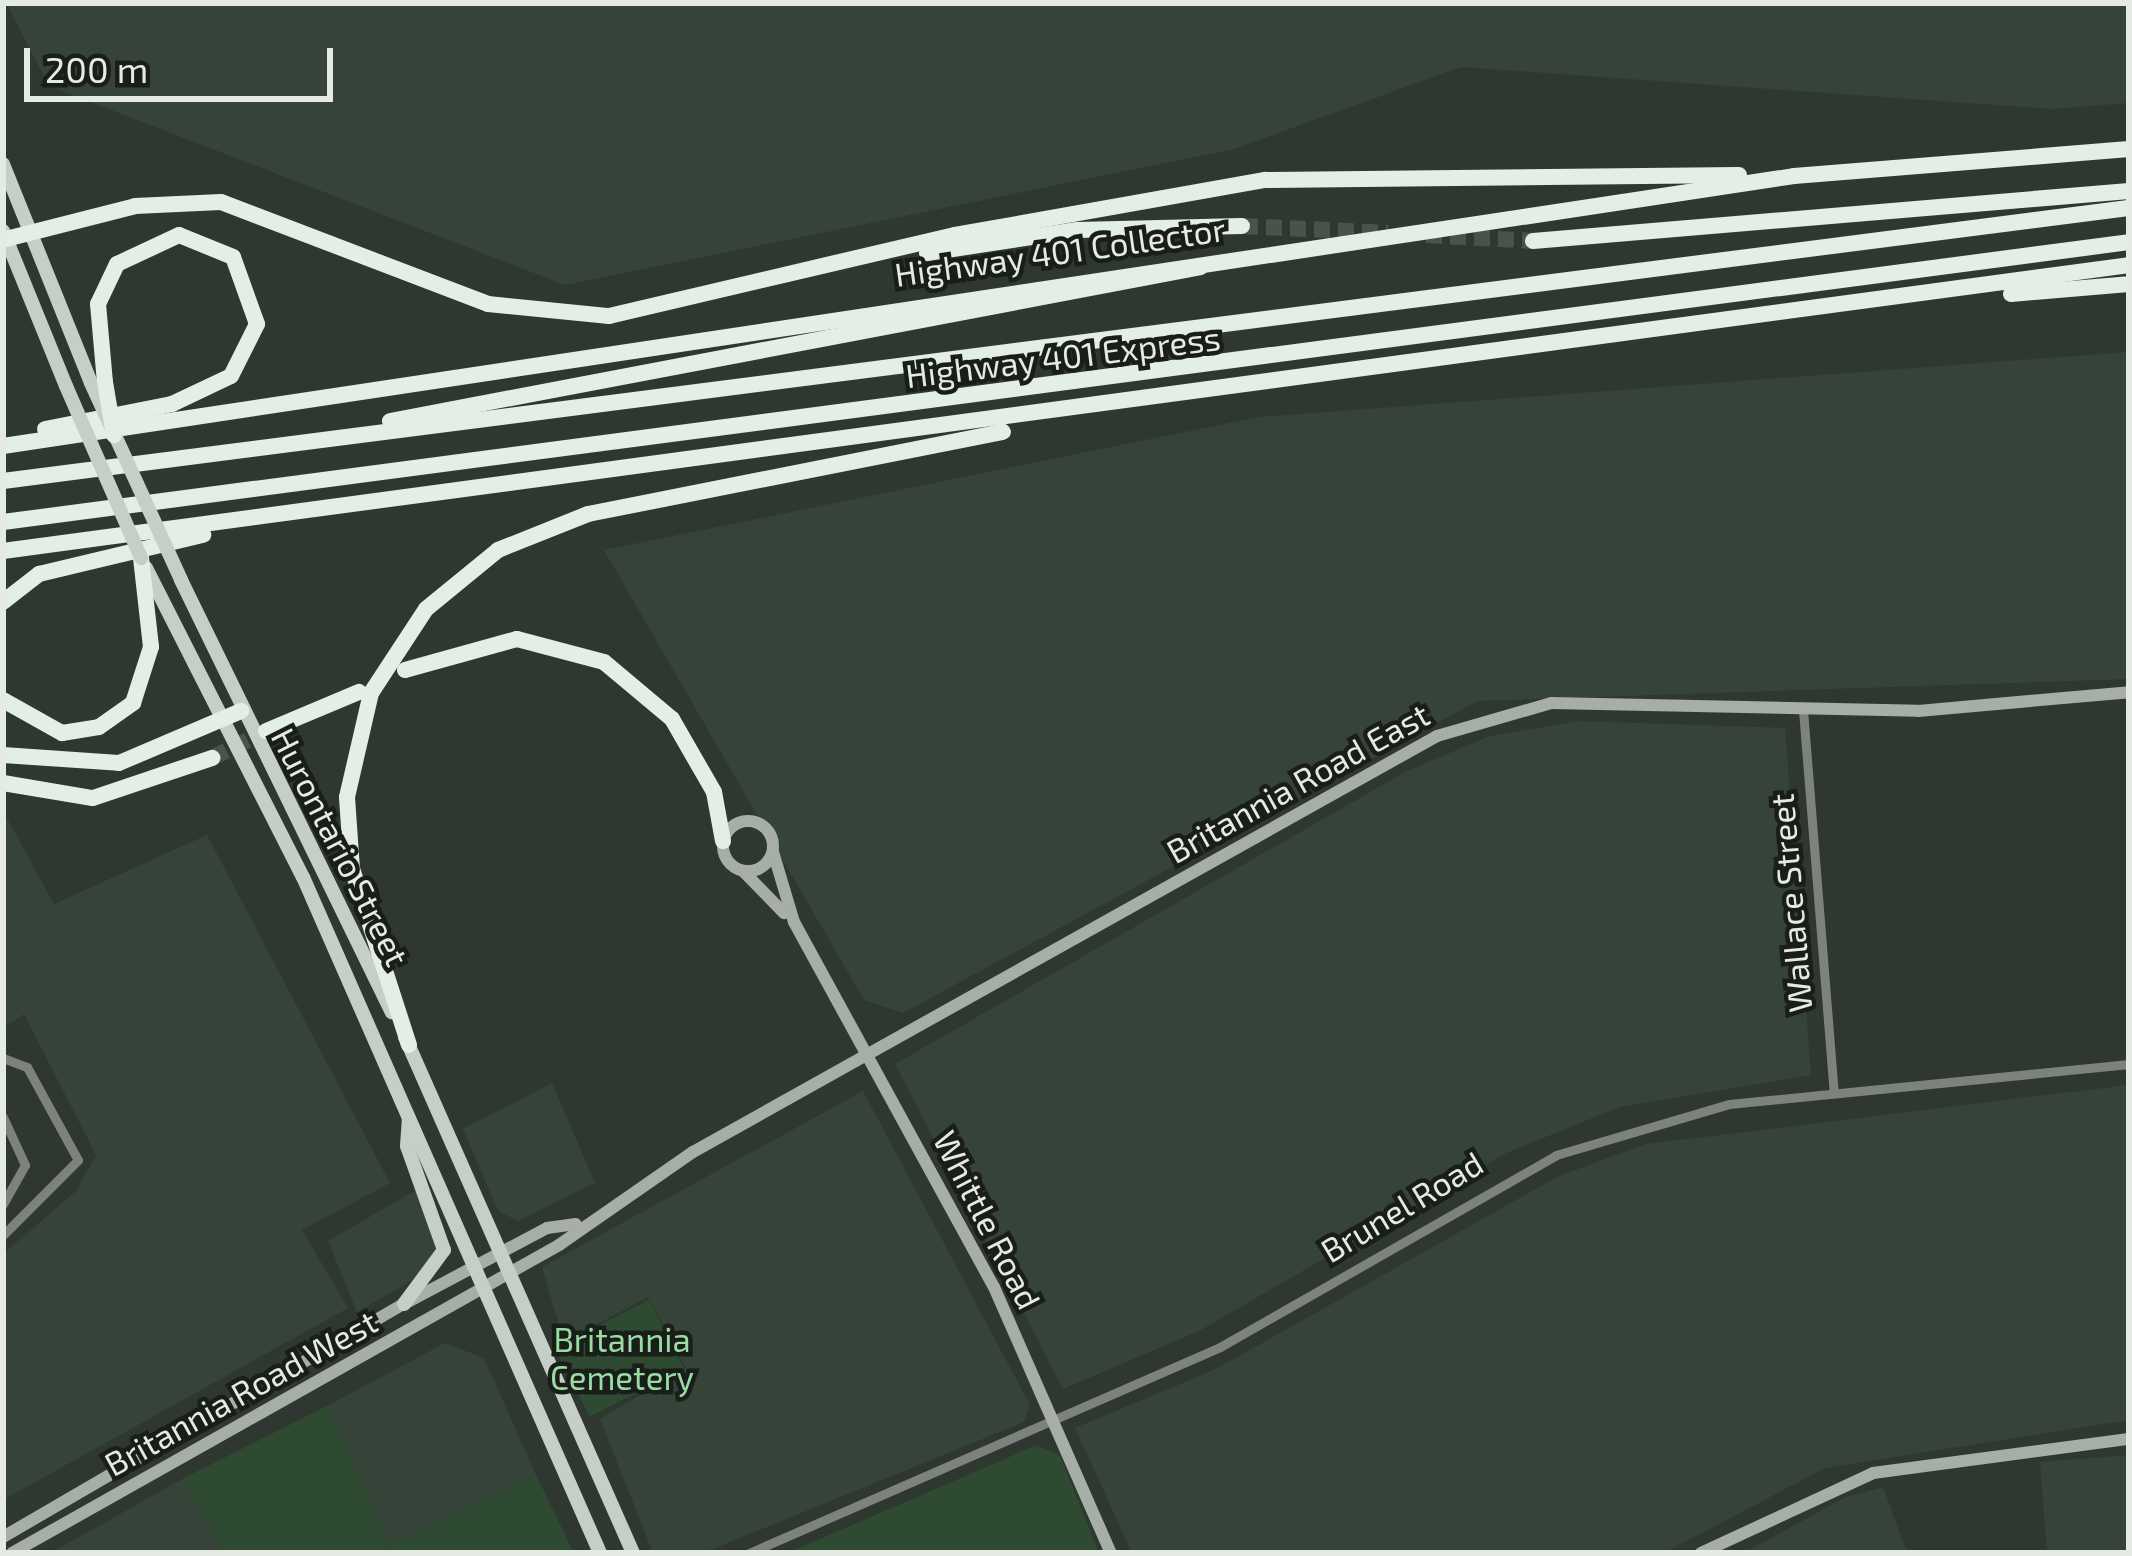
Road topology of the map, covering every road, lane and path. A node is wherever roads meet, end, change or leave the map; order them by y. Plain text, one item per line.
1 (2129, 149) edge
2 (3, 164) edge
3 (1794, 176) junction
4 (2129, 190) edge
5 (2129, 208) edge
6 (1242, 226) tunnel mouth
7 (5, 235) edge
8 (28, 238) junction
9 (1533, 241) tunnel mouth
10 (2129, 242) edge
11 (1224, 258) junction
12 (855, 265) junction
13 (2129, 266) edge
14 (2129, 284) edge
15 (1885, 304) junction
16 (98, 382) junction
17 (1124, 409) junction
18 (114, 434) joint
19 (3, 443) edge
20 (212, 454) junction
21 (3, 481) edge
22 (3, 522) edge
23 (226, 522) junction
24 (3, 550) edge
25 (141, 558) joint
26 (148, 585) junction
27 (3, 602) edge
28 (405, 670) dead end
29 (359, 692) dead end
30 (2129, 692) edge
31 (3, 700) edge
32 (1803, 710) junction
33 (241, 711) junction
34 (220, 722) junction
35 (266, 731) tunnel mouth
36 (3, 755) edge
37 (212, 758) tunnel mouth
38 (3, 783) edge
39 (723, 841) junction
40 (773, 852) junction
41 (743, 871) junction
42 (794, 922) junction
43 (409, 1045) junction
44 (868, 1054) junction
45 (3, 1058) edge
46 (2129, 1064) edge
47 (1834, 1092) junction
48 (410, 1114) junction
49 (3, 1117) edge
50 (6, 1202) edge
51 (23, 1218) junction
52 (577, 1223) junction
53 (3, 1235) edge
54 (487, 1261) junction
55 (496, 1280) junction
56 (404, 1304) junction
57 (1054, 1420) junction
58 (2129, 1439) edge
59 (3, 1537) edge
60 (12, 1553) edge
61 (600, 1553) edge
62 (633, 1553) edge
63 (749, 1553) edge
64 (1111, 1553) edge
65 (1701, 1553) edge

1 - 3 highway, Highway 401 Collector
2 - 8 main road
3 - 11 highway, Highway 401 Collector
3 - 12 highway
4 - 9 highway
5 - 20 highway, Highway 401 Express
6 - 12 highway
7 - 8 highway
7 - 25 main road, bridge
8 - 12 highway
8 - 16 main road
10 - 22 highway, Highway 401 Express
11 - 19 highway, Highway 401 Collector
11 - 20 highway
13 - 15 highway
14 - 15 highway
15 - 17 highway
16 - 18 highway, bridge
16 - 19 highway
17 - 23 highway
17 - 43 highway
18 - 33 main road, Hurontario Street, bridge
20 - 21 highway, Highway 401 Express
23 - 24 highway
23 - 27 highway
25 - 26 highway
26 - 31 highway
26 - 34 main road, Hurontario Street
28 - 39 highway
29 - 35 highway
30 - 32 main road, Britannia Road East
32 - 44 main road, Britannia Road East
32 - 47 street, Wallace Street
33 - 34 highway
33 - 43 main road, Hurontario Street
34 - 36 highway
34 - 48 main road, Hurontario Street
37 - 38 highway
39 - 40 main road
39 - 41 main road, Whittle Road
40 - 41 main road
40 - 42 main road, Whittle Road
41 - 42 main road, Whittle Road
42 - 44 main road, Whittle Road
43 - 54 main road, Hurontario Street
44 - 52 main road, Britannia Road East
44 - 57 main road, Whittle Road
45 - 51 street
46 - 47 street, Brunel Road
47 - 57 street, Brunel Road
48 - 54 main road, Hurontario Street
48 - 56 main road
49 - 50 street
50 - 51 street
51 - 53 street
52 - 54 main road, Britannia Road East
52 - 55 main road, Britannia Road East
54 - 55 main road, Hurontario Street
54 - 55 main road, Hurontario Street
54 - 56 main road, Britannia Road West
55 - 60 main road, Britannia Road West
55 - 61 main road, Hurontario Street
55 - 62 main road, Hurontario Street
56 - 59 main road, Britannia Road West
57 - 63 street, Brunel Road
57 - 64 main road, Whittle Road
58 - 65 main road

